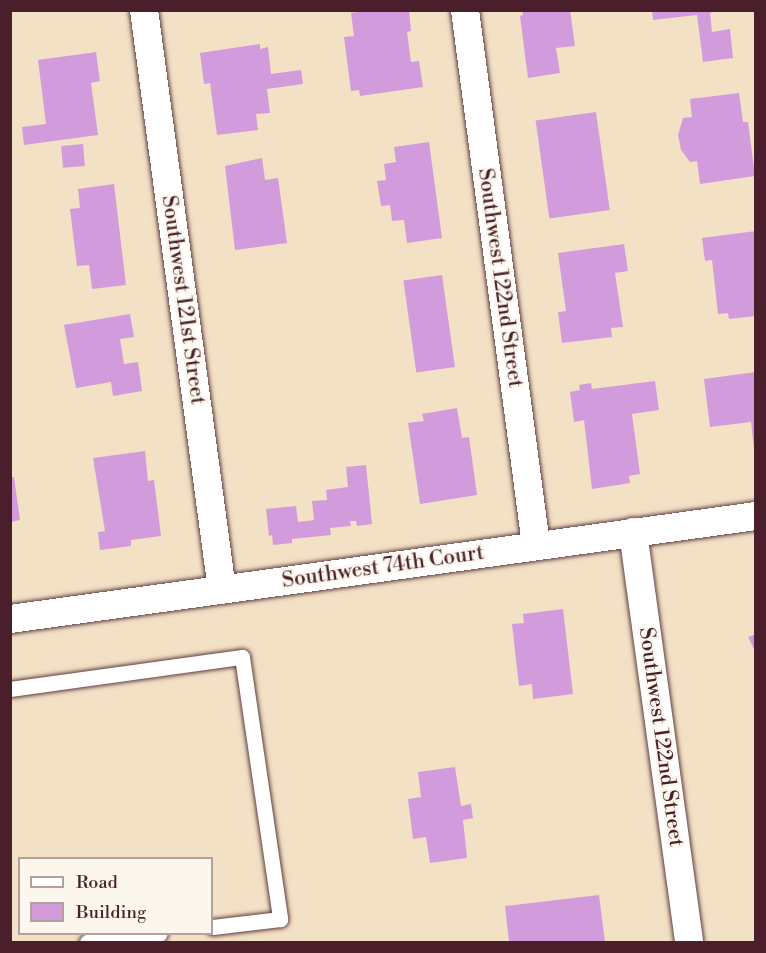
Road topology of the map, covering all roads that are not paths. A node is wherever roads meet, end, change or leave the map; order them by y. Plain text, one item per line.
1 (144, 10) edge
2 (465, 10) edge
3 (756, 516) edge
4 (633, 532) junction
5 (536, 545) junction
6 (222, 590) junction
7 (10, 619) edge
8 (10, 688) edge
9 (213, 927) edge
10 (144, 935) edge
11 (87, 942) edge
12 (689, 942) edge

1 - 6 street, Southwest 121st Street
2 - 5 street, Southwest 122nd Street
3 - 4 street, Southwest 74th Court
4 - 5 street, Southwest 74th Court
4 - 12 street, Southwest 122nd Street
5 - 6 street, Southwest 74th Court
6 - 7 street, Southwest 74th Court
8 - 9 lane
10 - 11 lane

